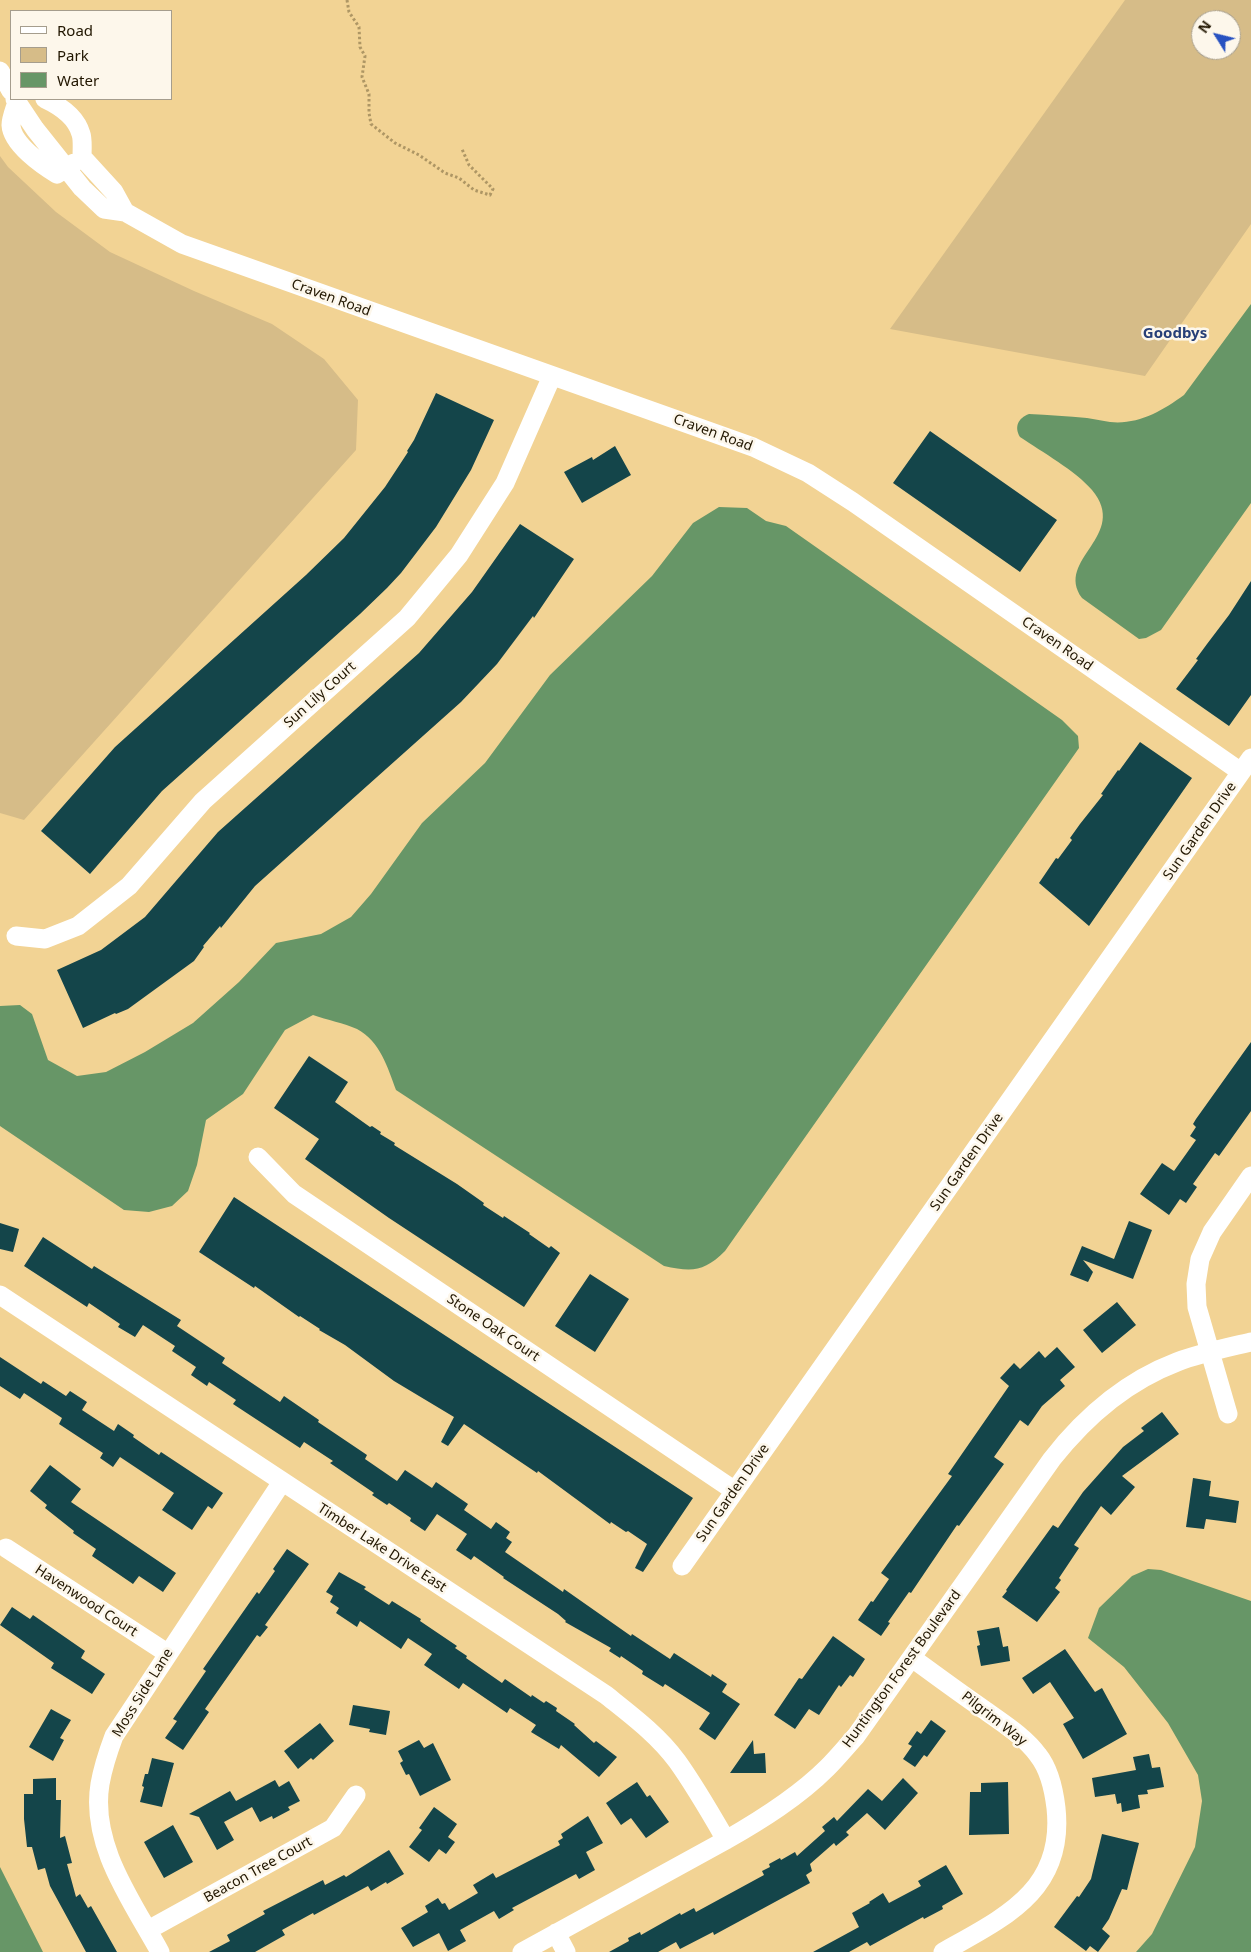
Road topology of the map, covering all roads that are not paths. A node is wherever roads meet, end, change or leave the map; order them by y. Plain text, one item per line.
1 (0, 71) edge
2 (10, 86) edge
3 (18, 100) edge
4 (47, 100) edge
5 (74, 163) junction
6 (552, 376) junction
7 (1246, 765) edge
8 (16, 936) dead end
9 (258, 1157) dead end
10 (1251, 1176) edge
11 (0, 1295) edge
12 (1251, 1342) edge
13 (1209, 1352) junction
14 (1228, 1414) dead end
15 (282, 1482) junction
16 (735, 1491) junction
17 (6, 1548) dead end
18 (682, 1566) dead end
19 (167, 1653) junction
20 (912, 1658) junction
21 (356, 1796) dead end
22 (726, 1840) junction
23 (148, 1930) junction
24 (556, 1933) junction
25 (160, 1952) edge
26 (522, 1952) edge
27 (566, 1952) edge
28 (943, 1952) edge

1 - 2 street
3 - 5 street
4 - 5 street
5 - 6 street, Craven Road
6 - 7 street, Craven Road
6 - 8 street, Sun Lily Court
7 - 16 street, Sun Garden Drive
9 - 16 street, Stone Oak Court
10 - 13 street
11 - 15 street, Timber Lake Drive East
12 - 13 street, Huntington Forest Boulevard
13 - 14 street
13 - 20 street, Huntington Forest Boulevard
15 - 19 street, Moss Side Lane
15 - 22 street, Timber Lake Drive East
16 - 18 street, Sun Garden Drive
17 - 19 street, Havenwood Court
19 - 23 street, Moss Side Lane
20 - 22 street, Huntington Forest Boulevard
20 - 28 street, Pilgrim Way
21 - 23 street, Beacon Tree Court
22 - 24 street, Huntington Forest Boulevard
23 - 25 street, Moss Side Lane
24 - 26 street, Huntington Forest Boulevard
24 - 27 street

